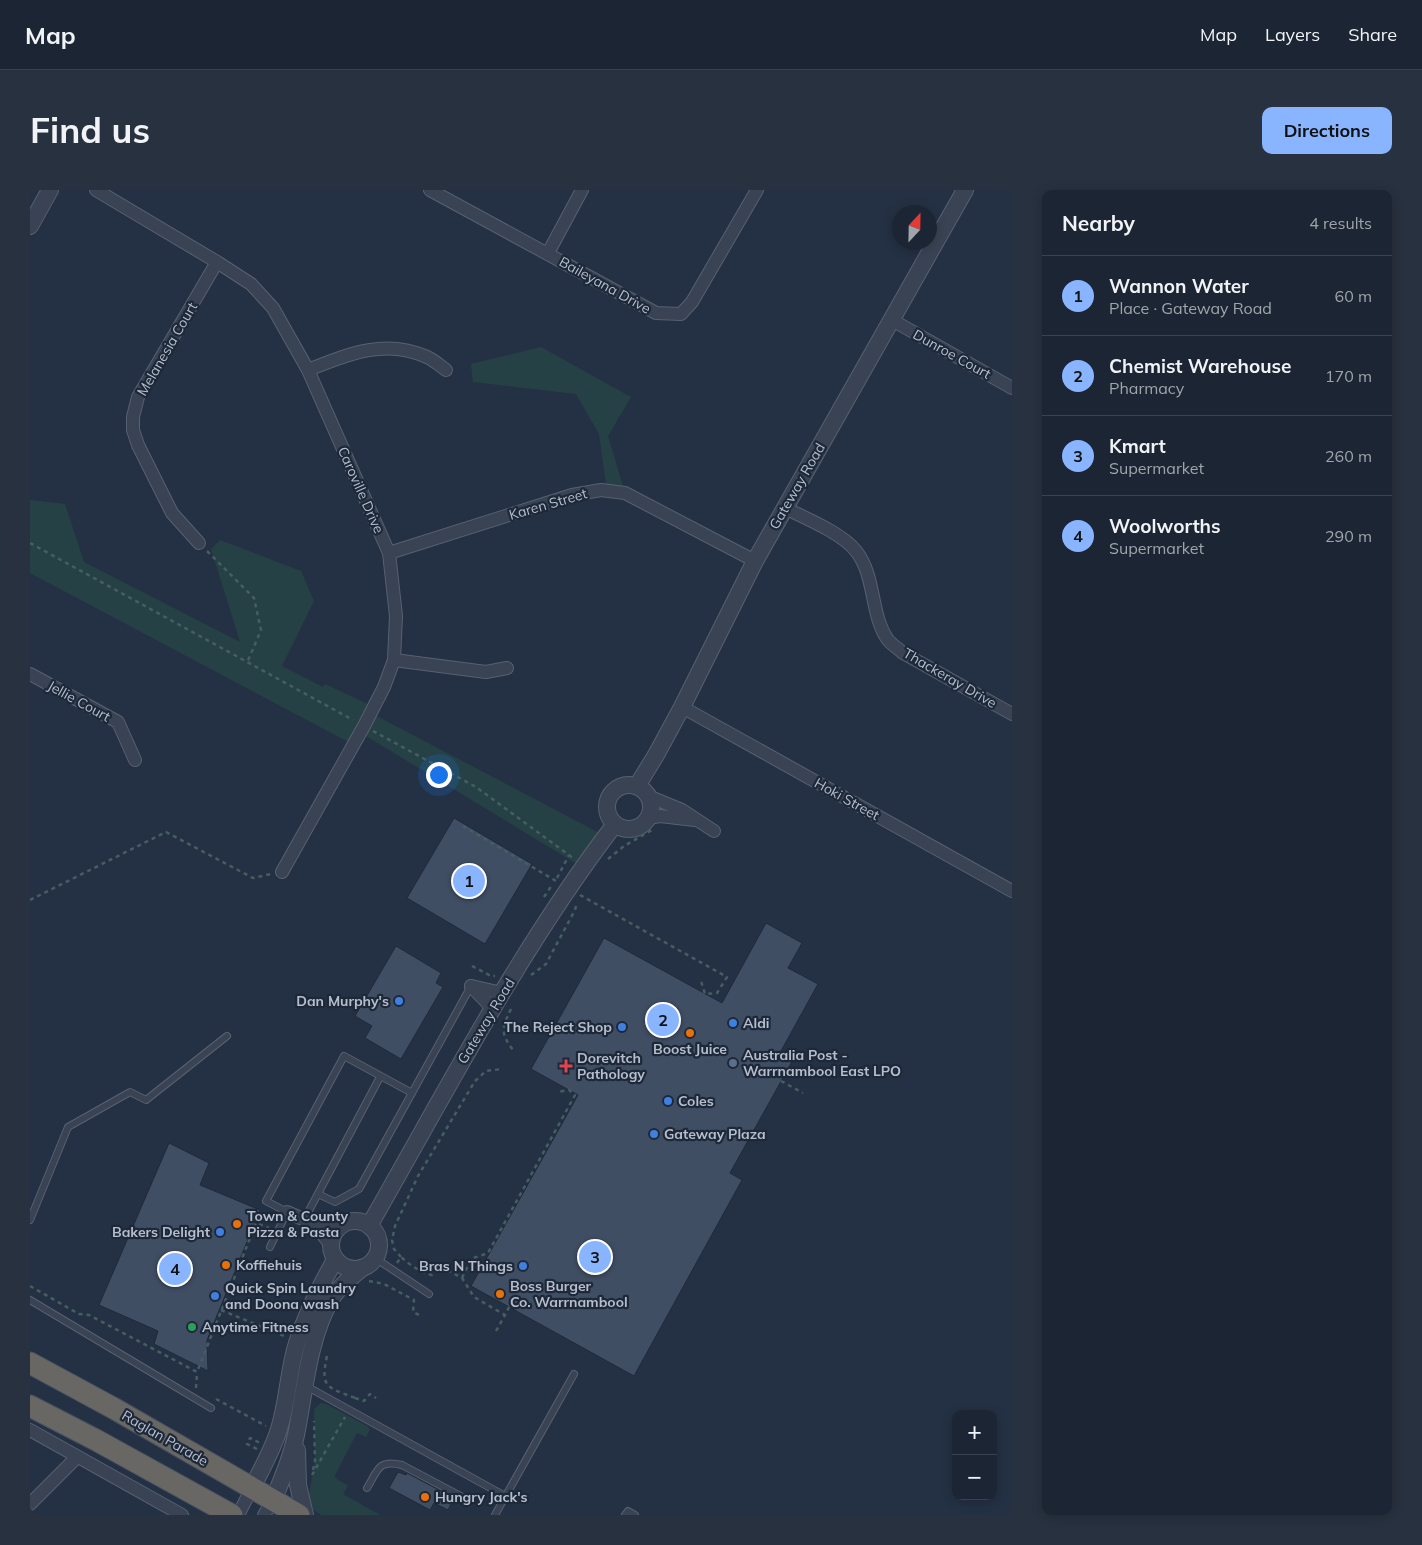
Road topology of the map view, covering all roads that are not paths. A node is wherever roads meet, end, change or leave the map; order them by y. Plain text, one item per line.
1 (50, 190) edge
2 (96, 190) edge
3 (430, 190) edge
4 (582, 190) edge
5 (757, 190) edge
6 (965, 190) edge
7 (30, 226) edge
8 (548, 253) junction
9 (217, 262) junction
10 (892, 320) junction
11 (308, 370) junction
12 (446, 370) dead end
13 (1012, 388) edge
14 (785, 508) junction
15 (199, 543) road end
16 (389, 553) junction
17 (755, 562) junction
18 (394, 660) junction
19 (508, 668) dead end
20 (30, 674) edge
21 (682, 707) junction
22 (1012, 714) edge
23 (135, 760) dead end
24 (643, 791) junction
25 (654, 817) junction
26 (700, 821) junction
27 (615, 824) junction
28 (714, 831) dead end
29 (282, 872) road end
30 (1012, 891) edge
31 (471, 986) junction
32 (508, 998) junction
33 (493, 1009) junction
34 (227, 1036) dead end
35 (380, 1077) junction
36 (412, 1094) junction
37 (318, 1194) junction
38 (287, 1212) junction
39 (30, 1220) edge
40 (309, 1222) junction
41 (369, 1226) junction
42 (337, 1228) junction
43 (270, 1247) dead end
44 (333, 1252) junction
45 (367, 1270) junction
46 (429, 1294) dead end
47 (30, 1300) edge
48 (30, 1363) edge
49 (574, 1374) dead end
50 (305, 1386) junction
51 (30, 1406) edge
52 (211, 1408) dead end
53 (30, 1430) edge
54 (296, 1435) junction
55 (77, 1457) junction
56 (252, 1488) junction
57 (368, 1488) dead end
58 (505, 1496) junction
59 (468, 1500) dead end
60 (30, 1504) edge
61 (269, 1507) edge
62 (182, 1515) edge
63 (232, 1515) edge
64 (238, 1515) edge
65 (299, 1515) edge
66 (305, 1515) edge
67 (495, 1515) edge
68 (625, 1515) edge
69 (636, 1515) edge

1 - 7 street
2 - 9 street, Caroville Drive
3 - 8 street, Baileyana Drive
4 - 8 street
5 - 8 street, Baileyana Drive
6 - 10 street, Gateway Road
9 - 11 street, Caroville Drive
9 - 15 street, Melanesia Court
10 - 13 street, Dunroe Court
10 - 14 street, Gateway Road
11 - 12 street
11 - 16 street, Caroville Drive
14 - 17 street, Gateway Road
14 - 22 street, Thackeray Drive
16 - 17 street, Karen Street
16 - 18 street, Caroville Drive
17 - 21 street, Gateway Road
18 - 19 street
18 - 29 street, Caroville Drive
20 - 23 street, Jellie Court
21 - 24 street, Gateway Road
21 - 30 street, Hoki Street
24 - 25 street
24 - 26 street
24 - 27 street
25 - 26 street
25 - 27 street
26 - 28 street
27 - 32 street, Gateway Road
31 - 32 street
31 - 33 street
31 - 36 lane
32 - 33 street, Gateway Road
33 - 41 street, Gateway Road
34 - 39 lane
35 - 36 lane
35 - 37 lane
35 - 38 lane
36 - 37 lane
37 - 40 lane
38 - 40 street
38 - 43 lane
40 - 42 street
40 - 44 street
41 - 42 street
41 - 45 street
42 - 44 street
44 - 45 street
44 - 56 street
45 - 46 lane
45 - 50 street
47 - 52 lane
48 - 56 highway, Raglan Parade
49 - 58 lane
50 - 54 street
50 - 58 lane
51 - 63 highway
53 - 55 street
54 - 61 street
54 - 66 street
55 - 60 street
55 - 62 street
56 - 61 highway, Raglan Parade
56 - 64 street
57 - 59 lane
58 - 67 lane
61 - 65 highway, Raglan Parade
68 - 69 lane

